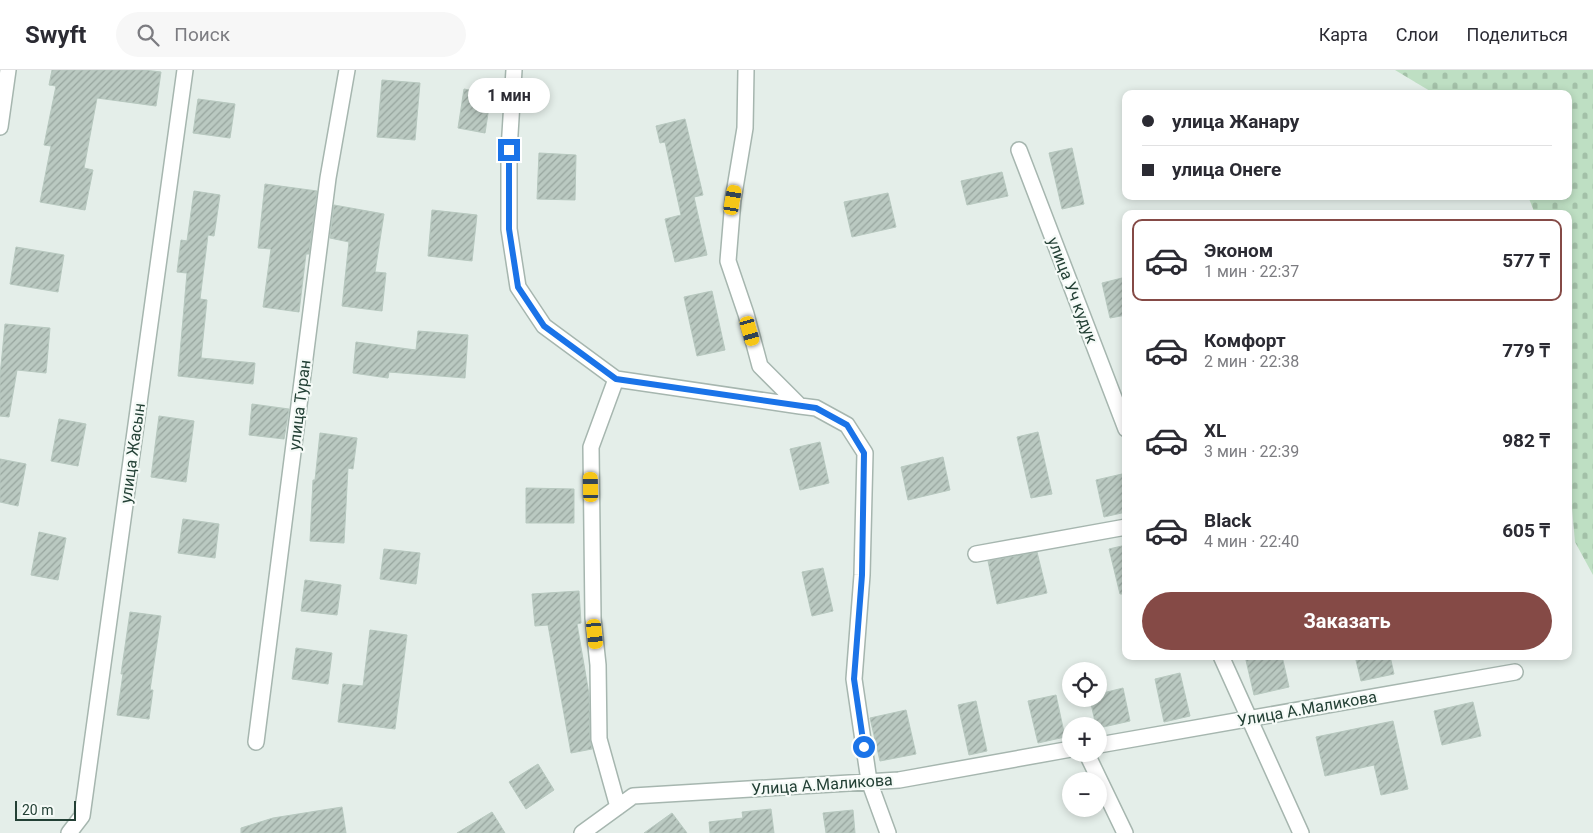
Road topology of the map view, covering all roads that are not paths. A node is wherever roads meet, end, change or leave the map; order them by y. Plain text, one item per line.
1 (8, 70) edge
2 (185, 70) edge
3 (347, 70) edge
4 (514, 70) edge
5 (746, 70) edge
6 (0, 127) edge
7 (1019, 150) dead end
8 (616, 379) junction
9 (800, 406) junction
10 (1122, 419) edge
11 (1122, 529) edge
12 (976, 554) dead end
13 (1223, 660) edge
14 (1515, 672) dead end
15 (1249, 718) junction
16 (256, 742) dead end
17 (1107, 744) edge
18 (1062, 751) edge
19 (1091, 762) edge
20 (869, 781) junction
21 (618, 807) junction
22 (69, 833) edge
23 (582, 833) edge
24 (888, 833) edge
25 (1125, 833) edge
26 (1301, 833) edge

1 - 6 street
2 - 22 street, улица Жасын
3 - 16 street, улица Туран
4 - 8 street
5 - 9 street
7 - 10 street, улица Уч кудук
8 - 9 street
8 - 21 street
9 - 20 street
11 - 12 street
13 - 15 street
14 - 15 street, Улица А.Маликова
15 - 17 street, Улица А.Маликова
15 - 26 street
18 - 20 street, Улица А.Маликова
19 - 25 street
20 - 21 street, Улица А.Маликова
20 - 24 street
21 - 23 street, Улица А.Маликова

